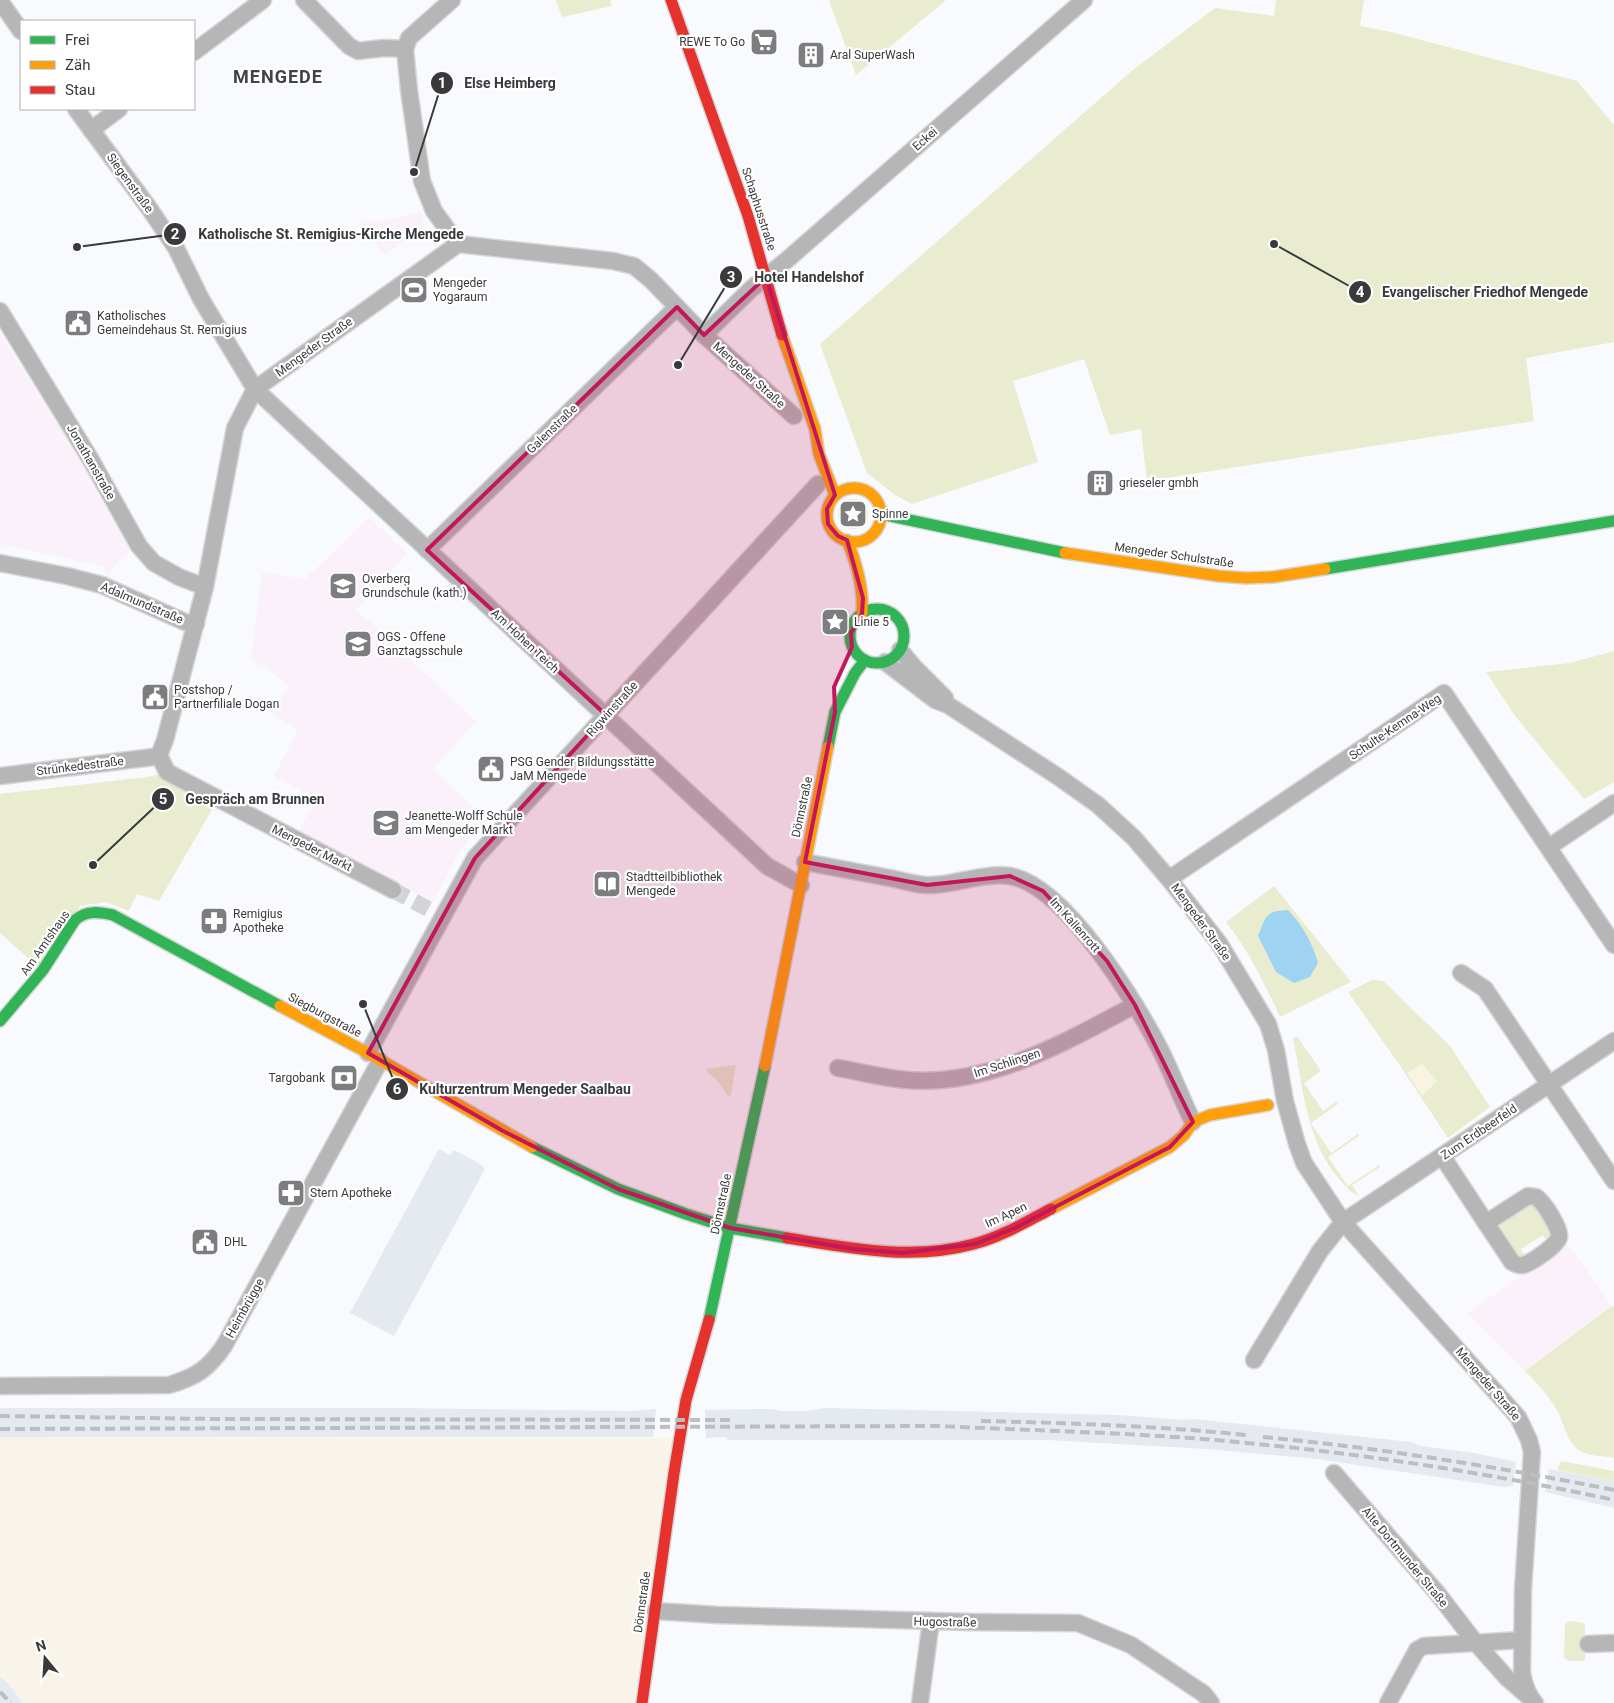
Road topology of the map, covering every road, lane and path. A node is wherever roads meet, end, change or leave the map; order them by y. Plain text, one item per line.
1 (263, 0) edge
2 (304, 0) edge
3 (452, 0) edge
4 (671, 0) edge
5 (1084, 0) edge
6 (0, 1) edge
7 (20, 30) edge
8 (405, 49) junction
9 (195, 51) edge
10 (77, 110) edge
11 (118, 110) edge
12 (91, 130) junction
13 (458, 244) junction
14 (766, 277) junction
15 (677, 307) junction
16 (0, 311) edge
17 (704, 335) junction
18 (256, 389) junction
19 (794, 416) dead end
20 (815, 429) junction
21 (831, 450) dead end
22 (818, 484) dead end
23 (835, 495) junction
24 (881, 514) junction
25 (1614, 521) edge
26 (867, 538) junction
27 (847, 540) junction
28 (426, 550) junction
29 (867, 552) dead end
30 (0, 563) edge
31 (206, 587) junction
32 (876, 594) dead end
33 (881, 610) junction
34 (862, 614) junction
35 (196, 624) junction
36 (900, 650) junction
37 (865, 660) junction
38 (885, 662) junction
39 (834, 687) dead end
40 (948, 704) junction
41 (835, 712) junction
42 (606, 715) junction
43 (159, 755) junction
44 (0, 776) edge
45 (1614, 803) edge
46 (1548, 847) junction
47 (805, 862) junction
48 (1169, 879) junction
49 (801, 884) junction
50 (393, 890) tunnel mouth
51 (98, 913) joint
52 (1614, 945) edge
53 (1462, 973) dead end
54 (1135, 1005) junction
55 (0, 1021) edge
56 (1614, 1041) edge
57 (374, 1057) junction
58 (838, 1068) dead end
59 (1548, 1085) junction
60 (1268, 1105) dead end
61 (1193, 1122) junction
62 (1442, 1156) junction
63 (1614, 1181) edge
64 (1343, 1222) junction
65 (1486, 1222) junction
66 (730, 1228) junction
67 (1254, 1360) dead end
68 (0, 1386) edge
69 (1334, 1473) dead end
70 (655, 1611) junction
71 (931, 1621) junction
72 (1522, 1640) junction
73 (1474, 1642) junction
74 (1614, 1643) edge
75 (1588, 1644) dead end
76 (1532, 1700) edge
77 (642, 1703) edge
78 (920, 1703) edge
79 (1211, 1703) edge
80 (1388, 1703) edge

1 - 9 street
2 - 8 street
3 - 8 street
4 - 14 street, Schaphusstraße
5 - 14 street, Eckei
6 - 7 street
8 - 13 street
10 - 12 street, Siegenstraße
11 - 12 street
12 - 18 street, Siegenstraße
13 - 15 street, Mengeder Straße
13 - 18 street, Mengeder Straße
14 - 17 street, Mengeder Straße
14 - 20 street, Schaphusstraße
15 - 17 street, Mengeder Straße
15 - 28 street, Galenstraße
16 - 31 street, Jonathanstraße
17 - 19 street, Mengeder Straße
18 - 28 street, Am Hohen Teich
18 - 31 street, Mengeder Straße
20 - 21 street, Schaphusstraße
20 - 23 street, Schaphusstraße
22 - 42 street, Rigwinstraße
23 - 24 street
23 - 27 street
24 - 25 street, Mengeder Schulstraße
24 - 26 street
26 - 27 street
26 - 29 street
27 - 34 street
28 - 42 street, Am Hohen Teich
30 - 35 street, Adalmundstraße
31 - 35 street, Mengeder Straße
32 - 33 street
33 - 34 street
33 - 36 street
34 - 37 street
35 - 43 street, Mengeder Straße
36 - 38 street
36 - 40 street, Mengeder Straße
37 - 38 street
37 - 41 street, Dönnstraße
38 - 40 street, Mengeder Straße
39 - 41 street, Dönnstraße
40 - 48 street, Mengeder Straße
41 - 47 street, Dönnstraße
42 - 49 street, Am Hohen Teich
42 - 57 street, Rigwinstraße
43 - 44 street, Strünkedestraße
43 - 50 street, Mengeder Markt
45 - 46 street
46 - 48 street, Schulte-Kemna-Weg
46 - 52 street, Schulte-Kemna-Weg
47 - 49 street, Dönnstraße
47 - 54 street, Im Kallenrott
48 - 64 street, Mengeder Straße
49 - 66 street, Dönnstraße
51 - 55 street, Am Amtshaus
51 - 57 street, Siegburgstraße
53 - 59 street
54 - 58 street, Im Schlingen
54 - 61 street, Im Kallenrott
56 - 59 street, Zum Erdbeerfeld
57 - 66 street, Siegburgstraße
57 - 68 street, Heimbrügge
59 - 62 street, Zum Erdbeerfeld
59 - 63 street
60 - 61 street
61 - 66 street, Im Apen
62 - 64 street, Zum Erdbeerfeld
62 - 65 street
64 - 67 street
64 - 72 street, Mengeder Straße
65 - 65 street
66 - 70 street, Dönnstraße
69 - 73 street, Alte Dortmunder Straße
70 - 71 street, Hugostraße
70 - 77 street, Dönnstraße
71 - 78 street
71 - 79 street, Hugostraße
72 - 73 street
72 - 76 street, Mengeder Straße
73 - 76 street, Alte Dortmunder Straße
73 - 80 street
74 - 75 street

